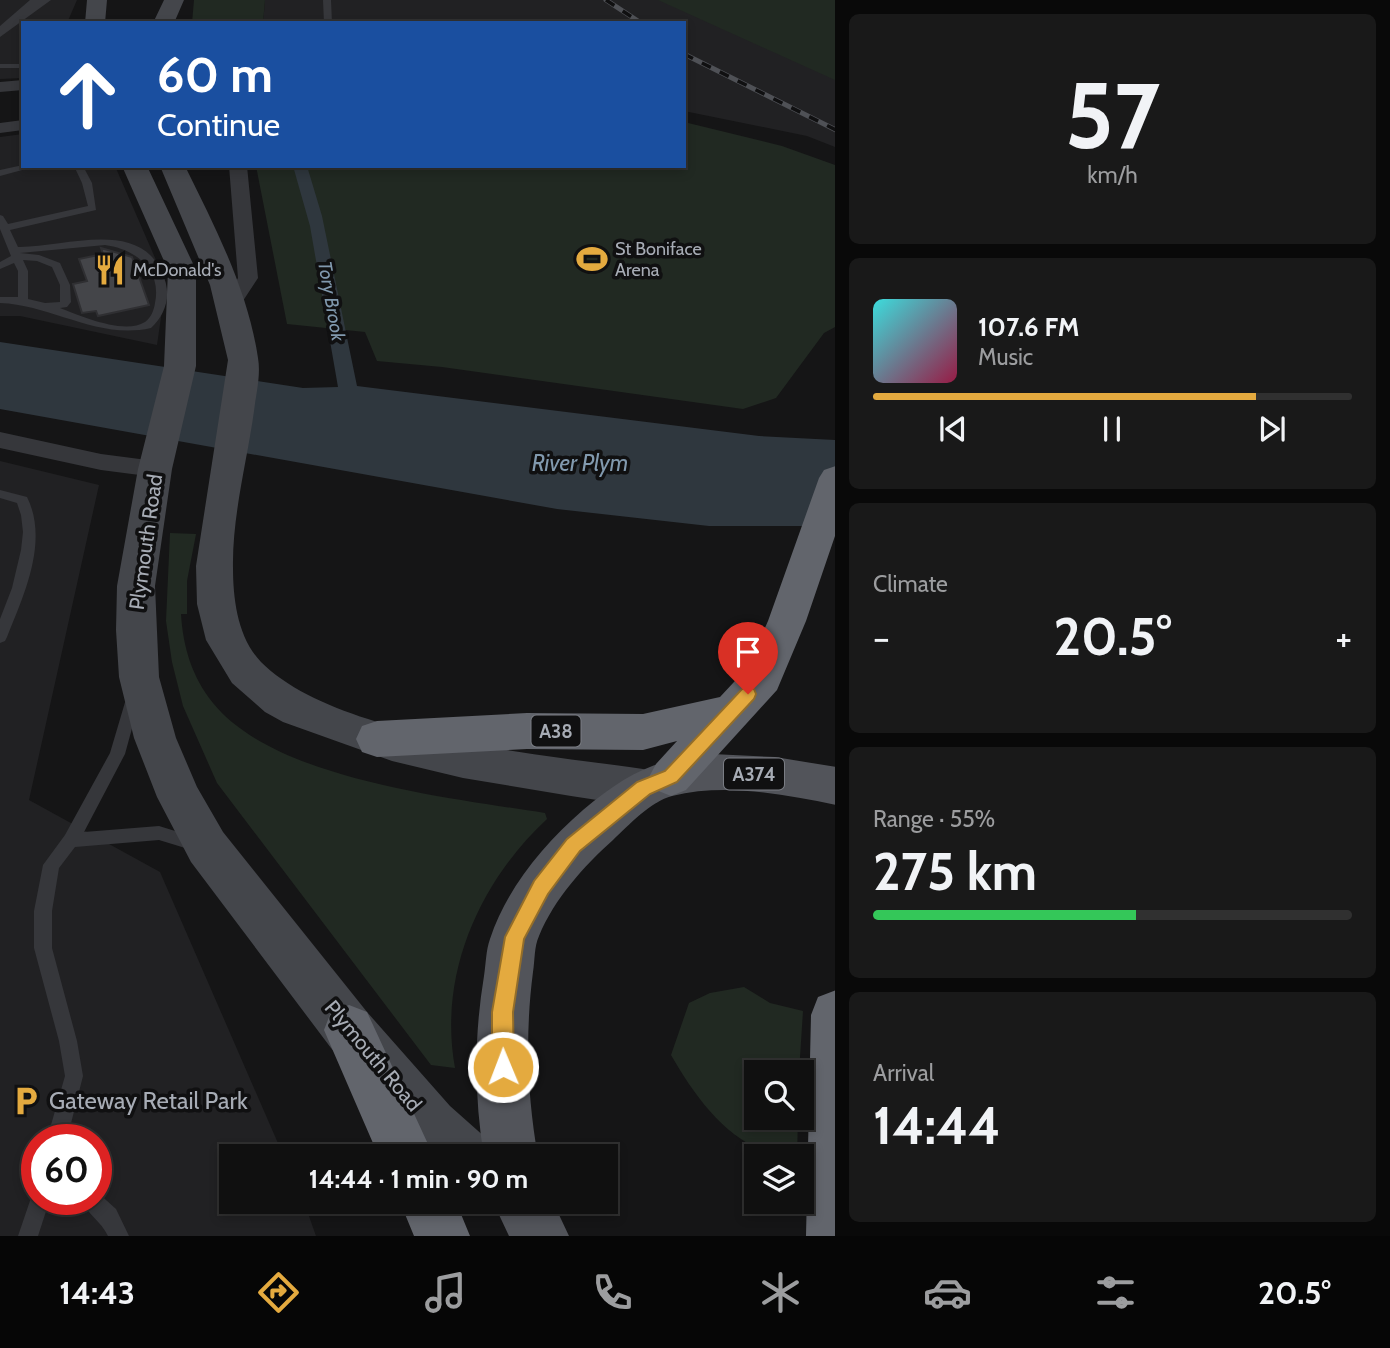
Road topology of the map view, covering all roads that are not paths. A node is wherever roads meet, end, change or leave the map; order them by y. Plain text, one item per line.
1 (44, 0) edge
2 (97, 0) edge
3 (174, 0) edge
4 (327, 0) edge
5 (94, 21) edge
6 (164, 21) edge
7 (328, 21) edge
8 (11, 27) edge
9 (0, 66) edge
10 (21, 66) edge
11 (21, 85) edge
12 (0, 87) edge
13 (21, 125) edge
14 (0, 128) edge
15 (24, 168) edge
16 (79, 168) edge
17 (135, 168) edge
18 (173, 168) edge
19 (238, 168) edge
20 (0, 173) edge
21 (0, 218) edge
22 (4, 229) junction
23 (15, 254) junction
24 (0, 266) edge
25 (0, 300) edge
26 (23, 300) junction
27 (45, 306) junction
28 (230, 306) junction
29 (0, 440) edge
30 (159, 455) junction
31 (835, 478) edge
32 (0, 494) edge
33 (0, 637) edge
34 (139, 677) junction
35 (732, 711) junction
36 (377, 739) junction
37 (657, 782) junction
38 (835, 786) edge
39 (71, 840) junction
40 (206, 847) junction
41 (835, 1015) edge
42 (349, 1030) junction
43 (61, 1124) edge
44 (401, 1144) edge
45 (452, 1144) edge
46 (509, 1144) edge
47 (433, 1214) edge
48 (35, 1215) edge
49 (108, 1215) edge
50 (28, 1236) edge
51 (119, 1236) edge
52 (442, 1236) edge
53 (834, 1236) edge

1 - 8 street
2 - 5 main road
3 - 6 main road
4 - 7 lane
9 - 10 lane
11 - 12 street
13 - 14 street
15 - 20 lane
16 - 22 lane
17 - 30 main road, Plymouth Road
18 - 28 main road
19 - 28 street
21 - 22 lane
22 - 23 lane
23 - 24 lane
23 - 26 lane
23 - 27 lane
23 - 27 lane
25 - 26 lane
26 - 27 lane
28 - 36 main road
29 - 30 street
30 - 34 main road, Plymouth Road
31 - 35 highway
32 - 33 lane
34 - 39 lane
34 - 40 main road, Plymouth Road
35 - 36 highway, A38
35 - 37 highway
36 - 37 main road
37 - 38 main road, A374
37 - 46 main road
39 - 40 lane
39 - 43 lane
40 - 42 main road, Plymouth Road
41 - 53 highway
42 - 44 highway
42 - 45 main road, Plymouth Road
47 - 52 highway
48 - 50 lane
49 - 51 lane

